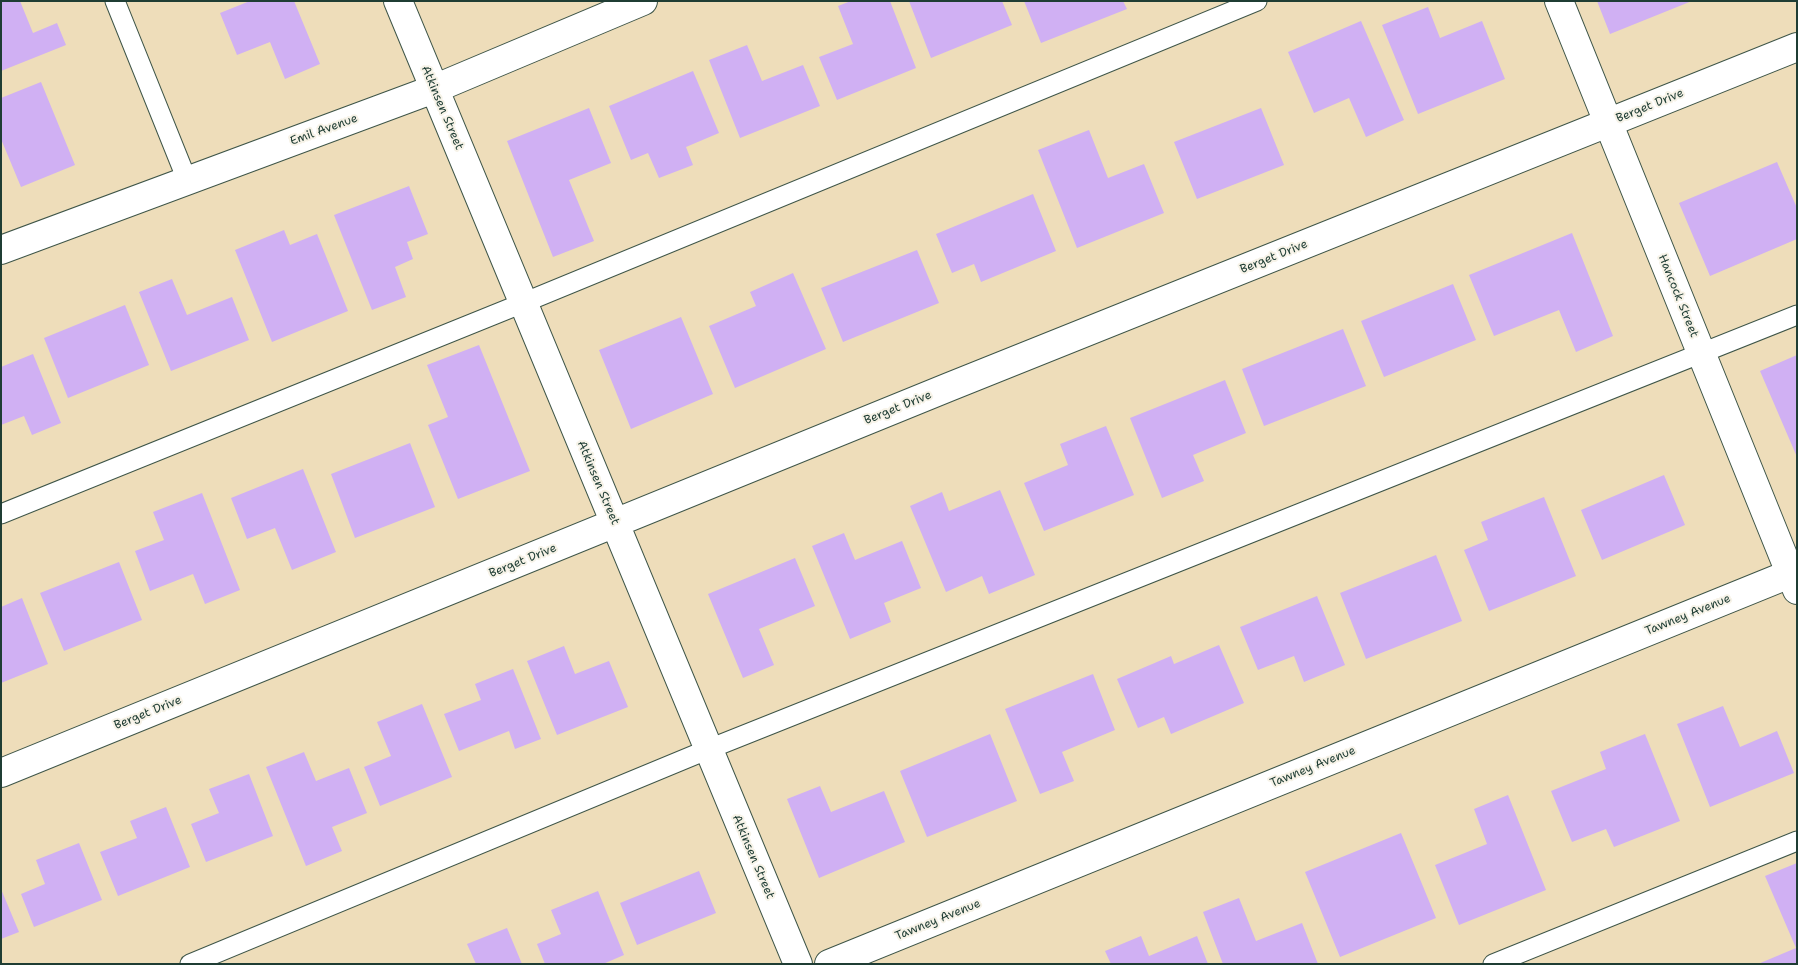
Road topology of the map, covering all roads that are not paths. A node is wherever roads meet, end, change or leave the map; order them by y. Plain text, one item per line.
1 (115, 1) edge
2 (398, 1) edge
3 (643, 1) edge
4 (1257, 1) edge
5 (1559, 1) edge
6 (1797, 47) edge
7 (434, 89) junction
8 (1608, 123) junction
9 (187, 180) junction
10 (1, 250) edge
11 (523, 303) junction
12 (1797, 315) edge
13 (1702, 354) junction
14 (1, 514) edge
15 (615, 524) junction
16 (1795, 578) edge
17 (709, 749) junction
18 (1, 773) edge
19 (1797, 841) edge
20 (190, 964) edge
21 (798, 964) edge
22 (829, 964) edge
23 (1493, 964) edge

1 - 9 lane
2 - 7 street, Atkinsen Street
3 - 7 street, Emil Avenue
4 - 11 lane
5 - 8 street, Hancock Street
6 - 8 street, Berget Drive
7 - 9 street, Emil Avenue
7 - 11 street, Atkinsen Street
8 - 13 street, Hancock Street
8 - 15 street, Berget Drive
9 - 10 street, Emil Avenue
11 - 14 lane
11 - 15 street, Atkinsen Street
12 - 13 lane
13 - 16 street, Hancock Street
13 - 17 lane
15 - 17 street, Atkinsen Street
15 - 18 street, Berget Drive
16 - 22 street, Tawney Avenue
17 - 20 lane
17 - 21 street, Atkinsen Street
19 - 23 lane

